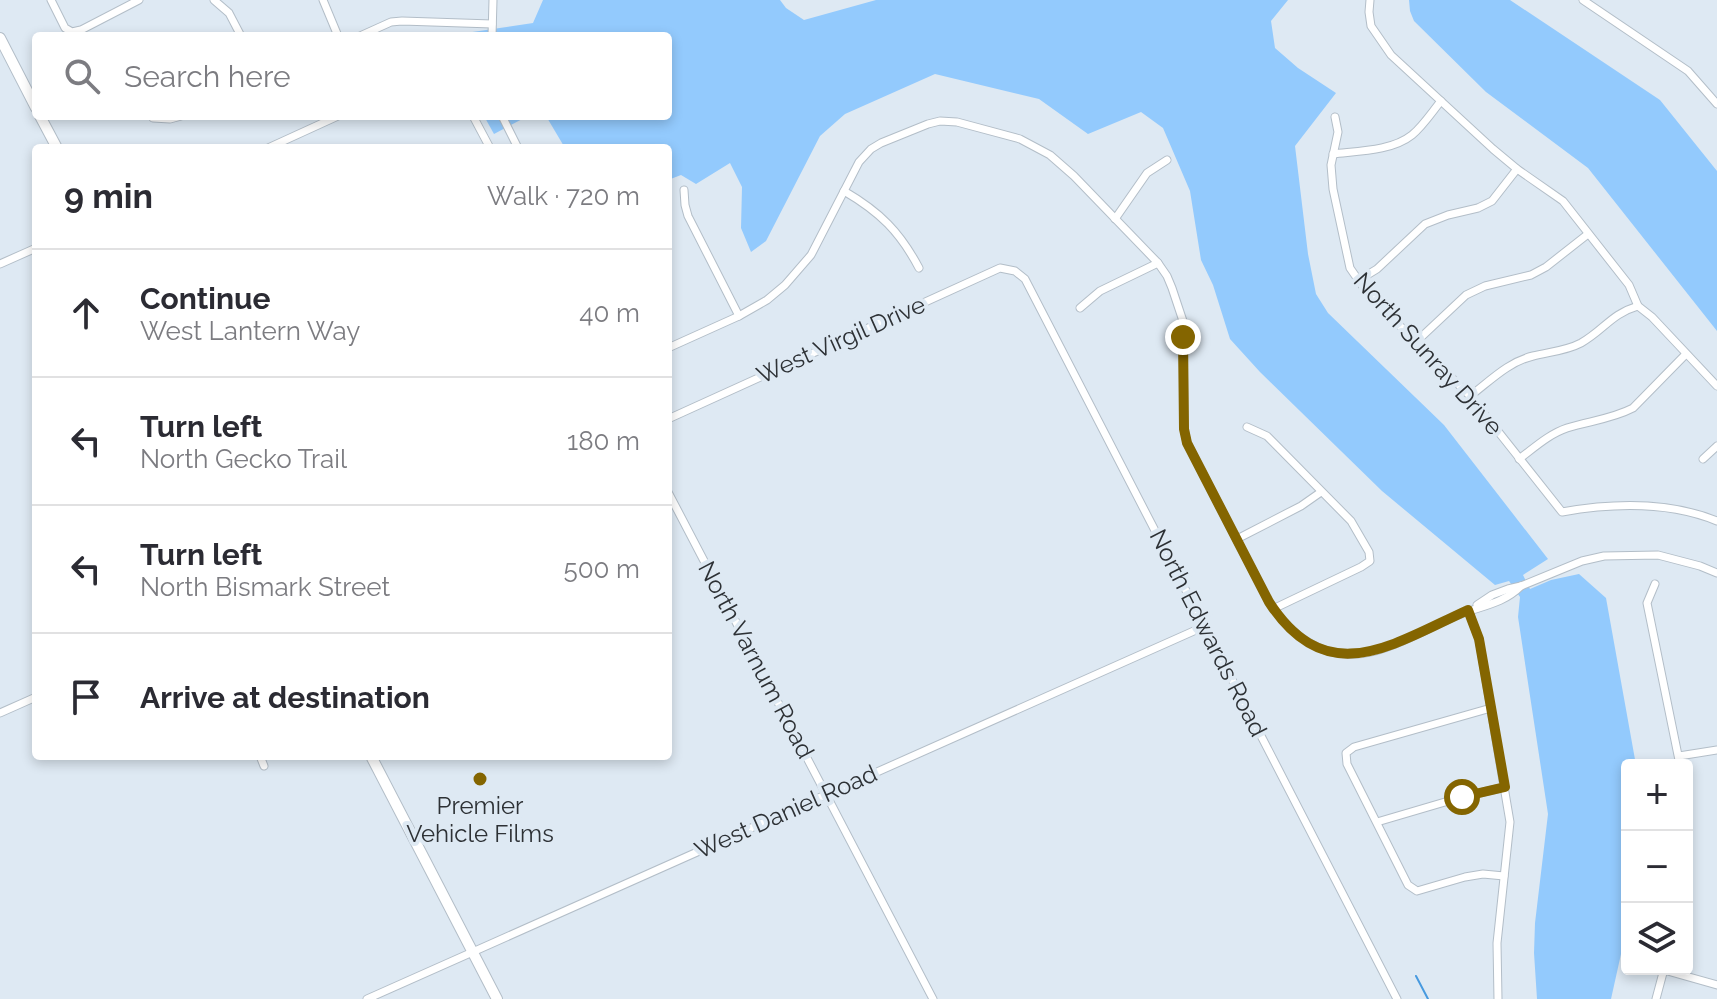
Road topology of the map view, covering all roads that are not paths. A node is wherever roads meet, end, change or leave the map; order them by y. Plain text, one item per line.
1 (51, 0) edge
2 (139, 0) edge
3 (214, 0) edge
4 (323, 0) edge
5 (493, 0) edge
6 (1370, 0) edge
7 (1583, 0) edge
8 (492, 24) junction
9 (239, 32) edge
10 (336, 32) edge
11 (369, 32) edge
12 (492, 32) edge
13 (0, 38) edge
14 (32, 100) edge
15 (1441, 101) junction
16 (1717, 104) edge
17 (1335, 117) dead end
18 (42, 120) edge
19 (329, 120) edge
20 (475, 120) edge
21 (504, 120) edge
22 (55, 144) edge
23 (277, 144) edge
24 (488, 144) edge
25 (516, 144) edge
26 (1333, 154) junction
27 (1167, 160) dead end
28 (1517, 169) junction
29 (684, 190) dead end
30 (844, 191) junction
31 (1115, 219) junction
32 (1588, 234) junction
33 (32, 250) edge
34 (1158, 263) junction
35 (0, 264) edge
36 (919, 268) dead end
37 (1015, 271) joint
38 (1359, 280) junction
39 (1638, 306) junction
40 (1080, 308) dead end
41 (739, 316) junction
42 (1417, 341) junction
43 (672, 346) edge
44 (1685, 355) junction
45 (1717, 386) edge
46 (1470, 396) junction
47 (672, 417) edge
48 (1247, 427) dead end
49 (1717, 446) edge
50 (1519, 459) junction
51 (1703, 459) dead end
52 (1321, 492) junction
53 (672, 500) edge
54 (1717, 521) edge
55 (1237, 539) junction
56 (1717, 573) edge
57 (1655, 584) dead end
58 (1521, 586) junction
59 (1501, 592) junction
60 (1504, 600) junction
61 (1273, 609) junction
62 (1468, 610) junction
63 (1205, 626) junction
64 (32, 699) edge
65 (1491, 708) junction
66 (0, 713) edge
67 (1717, 750) edge
68 (1680, 759) edge
69 (1687, 759) edge
70 (262, 760) edge
71 (373, 760) edge
72 (264, 766) dead end
73 (1505, 787) junction
74 (826, 794) junction
75 (1377, 822) junction
76 (1504, 876) junction
77 (473, 951) junction
78 (1663, 975) edge
79 (1682, 975) edge
80 (1717, 985) edge
81 (367, 999) edge
82 (497, 999) edge
83 (933, 999) edge
84 (1397, 999) edge
85 (1498, 999) edge
86 (1656, 999) edge

1 - 2 street
3 - 9 street
4 - 10 street
5 - 8 street
6 - 15 street
7 - 16 street
8 - 11 street
8 - 12 street
13 - 14 street
15 - 26 street
15 - 28 street
17 - 26 street, North Sunray Drive
18 - 22 street
19 - 23 street
20 - 24 street
21 - 25 street
26 - 38 street, North Sunray Drive
27 - 31 street
28 - 32 street
28 - 38 street
29 - 41 street
30 - 31 street
30 - 36 street
30 - 41 street
31 - 34 street
32 - 39 street
32 - 42 street
33 - 35 street
34 - 40 street
34 - 55 street
37 - 47 street, West Virgil Drive
37 - 63 street, North Edwards Road
38 - 42 street, North Sunray Drive
39 - 44 street
39 - 46 street
41 - 43 street
42 - 46 street, North Sunray Drive
44 - 45 street
44 - 50 street
46 - 50 street, North Sunray Drive
48 - 52 street
49 - 51 street
50 - 54 street, North Sunray Drive
52 - 55 street
52 - 61 street
53 - 74 street, North Varnum Road
55 - 61 street
56 - 58 street
57 - 68 street
58 - 59 street
58 - 60 street
59 - 60 street
59 - 62 street
60 - 62 street
61 - 62 street
62 - 65 street
63 - 74 street, West Daniel Road
63 - 84 street, North Edwards Road
64 - 66 street
65 - 73 street
65 - 75 street
67 - 69 street
70 - 72 street
71 - 77 street
73 - 75 street
73 - 76 street
74 - 77 street, West Daniel Road
74 - 83 street, North Varnum Road
75 - 76 street
76 - 85 street
77 - 81 street, West Daniel Road
77 - 82 street
78 - 86 street
79 - 80 street

